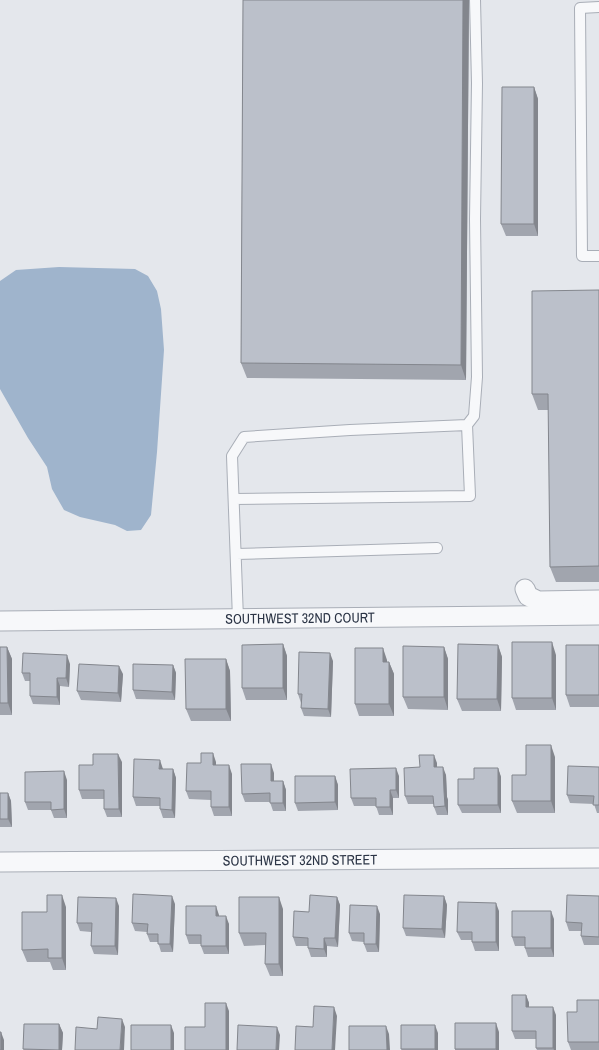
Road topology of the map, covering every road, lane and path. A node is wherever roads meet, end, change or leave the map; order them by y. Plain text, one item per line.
1 (475, 0) edge
2 (599, 7) edge
3 (599, 256) edge
4 (467, 425) junction
5 (234, 500) junction
6 (437, 548) dead end
7 (236, 554) junction
8 (525, 589) dead end
9 (599, 600) edge
10 (599, 615) edge
11 (238, 619) junction
12 (0, 621) edge
13 (599, 858) edge
14 (0, 862) edge

1 - 4 lane
2 - 3 lane
4 - 5 lane
4 - 5 lane
5 - 7 lane
6 - 7 lane
7 - 11 lane
8 - 9 street
10 - 11 street, SOUTHWEST 32ND COURT
11 - 12 street, SOUTHWEST 32ND COURT
13 - 14 street, SOUTHWEST 32ND STREET

